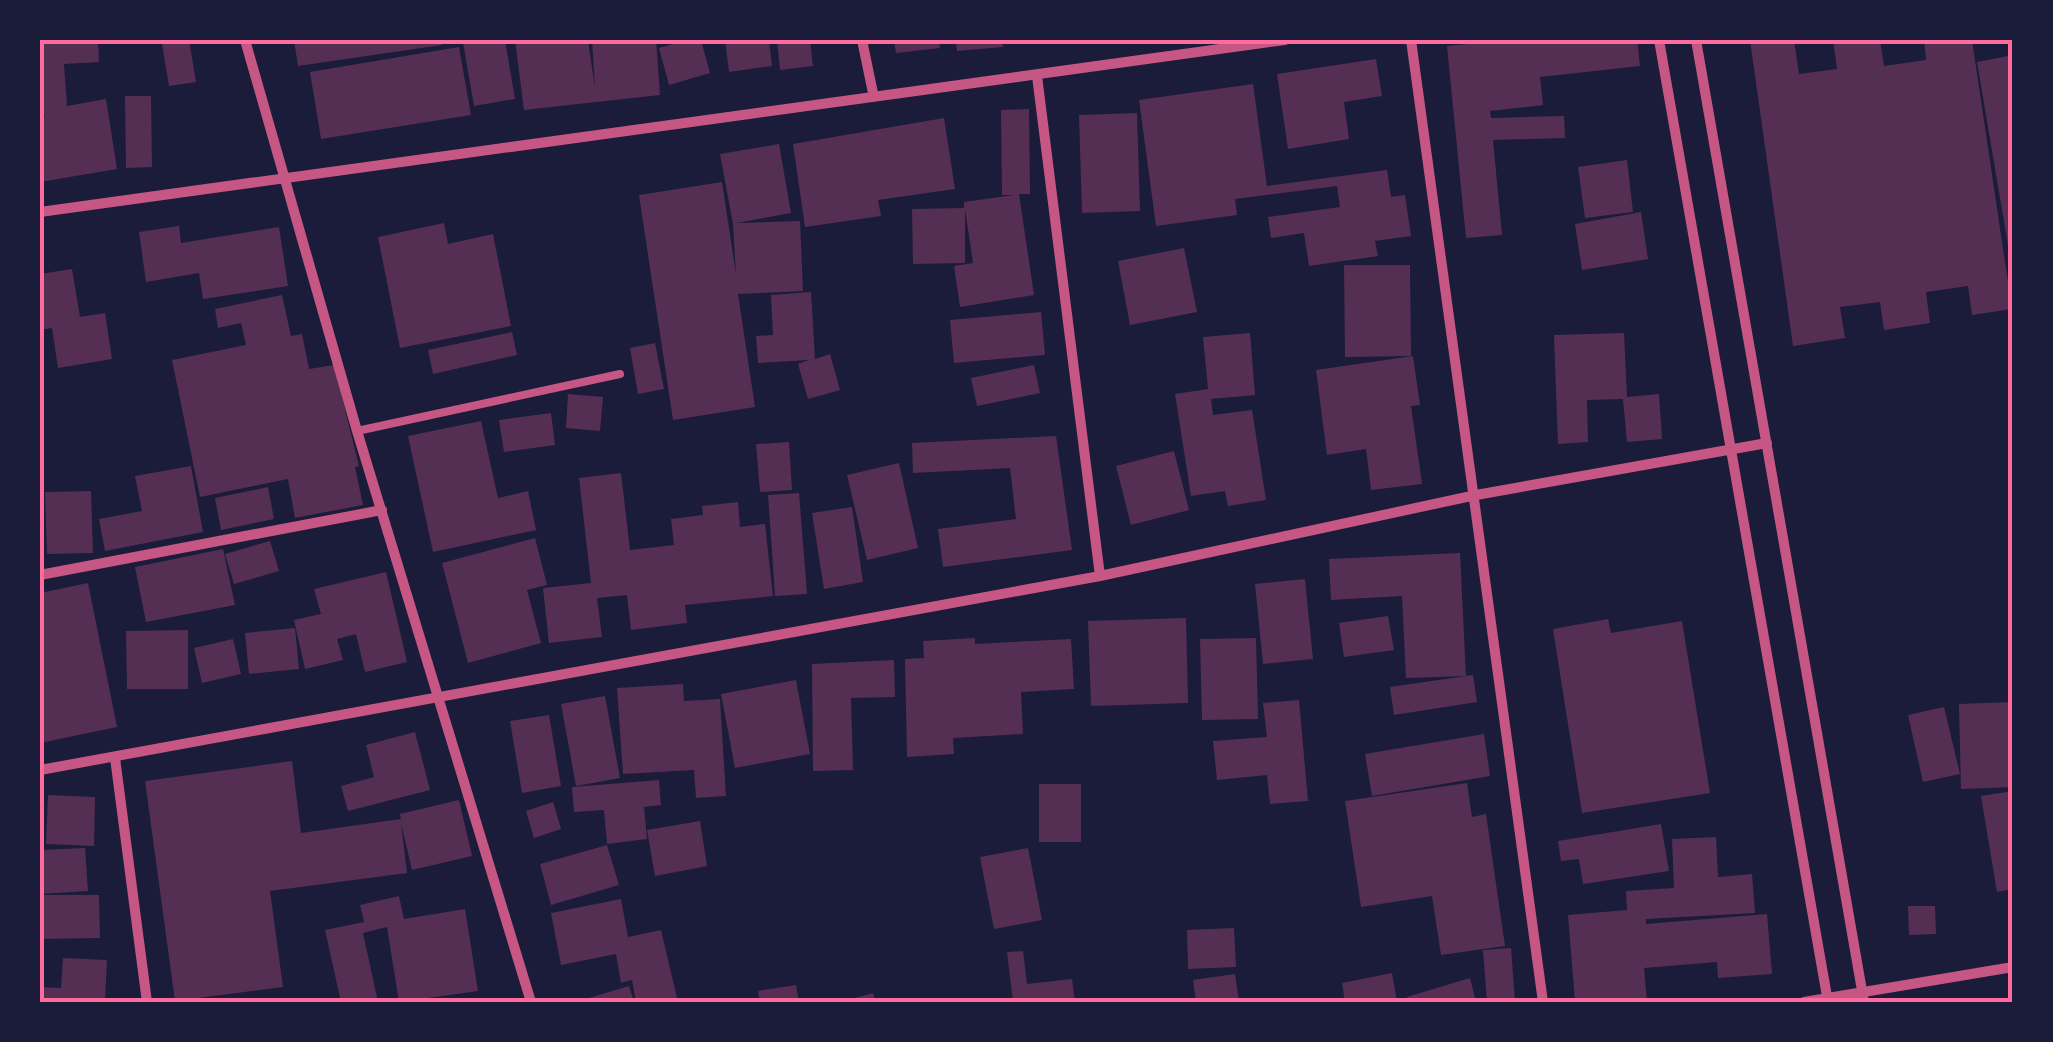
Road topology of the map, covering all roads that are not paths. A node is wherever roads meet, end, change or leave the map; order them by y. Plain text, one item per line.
1 (245, 40) edge
2 (862, 40) edge
3 (1285, 40) edge
4 (1411, 40) edge
5 (1659, 40) edge
6 (1696, 40) edge
7 (1038, 76) junction
8 (872, 94) junction
9 (283, 178) junction
10 (40, 212) edge
11 (620, 374) dead end
12 (358, 431) junction
13 (1767, 443) junction
14 (1728, 450) junction
15 (1476, 496) junction
16 (382, 510) junction
17 (40, 575) edge
18 (1100, 576) junction
19 (438, 697) junction
20 (115, 758) junction
21 (40, 770) edge
22 (2013, 966) edge
23 (1863, 998) edge
24 (1828, 1000) edge
25 (146, 1002) edge
26 (530, 1002) edge
27 (1543, 1002) edge
28 (1804, 1002) edge

1 - 9 street
2 - 8 street
3 - 7 street
4 - 15 street
5 - 14 street
6 - 13 street
7 - 8 street
7 - 18 street
8 - 9 street
9 - 10 street
9 - 12 street
11 - 12 lane
12 - 16 street
13 - 14 street
13 - 23 street
14 - 15 street
14 - 24 street
15 - 18 street
15 - 27 street
16 - 17 street
16 - 19 street
18 - 19 street
19 - 20 street
19 - 26 street
20 - 21 street
20 - 25 street
22 - 23 street
23 - 24 street
24 - 28 street

